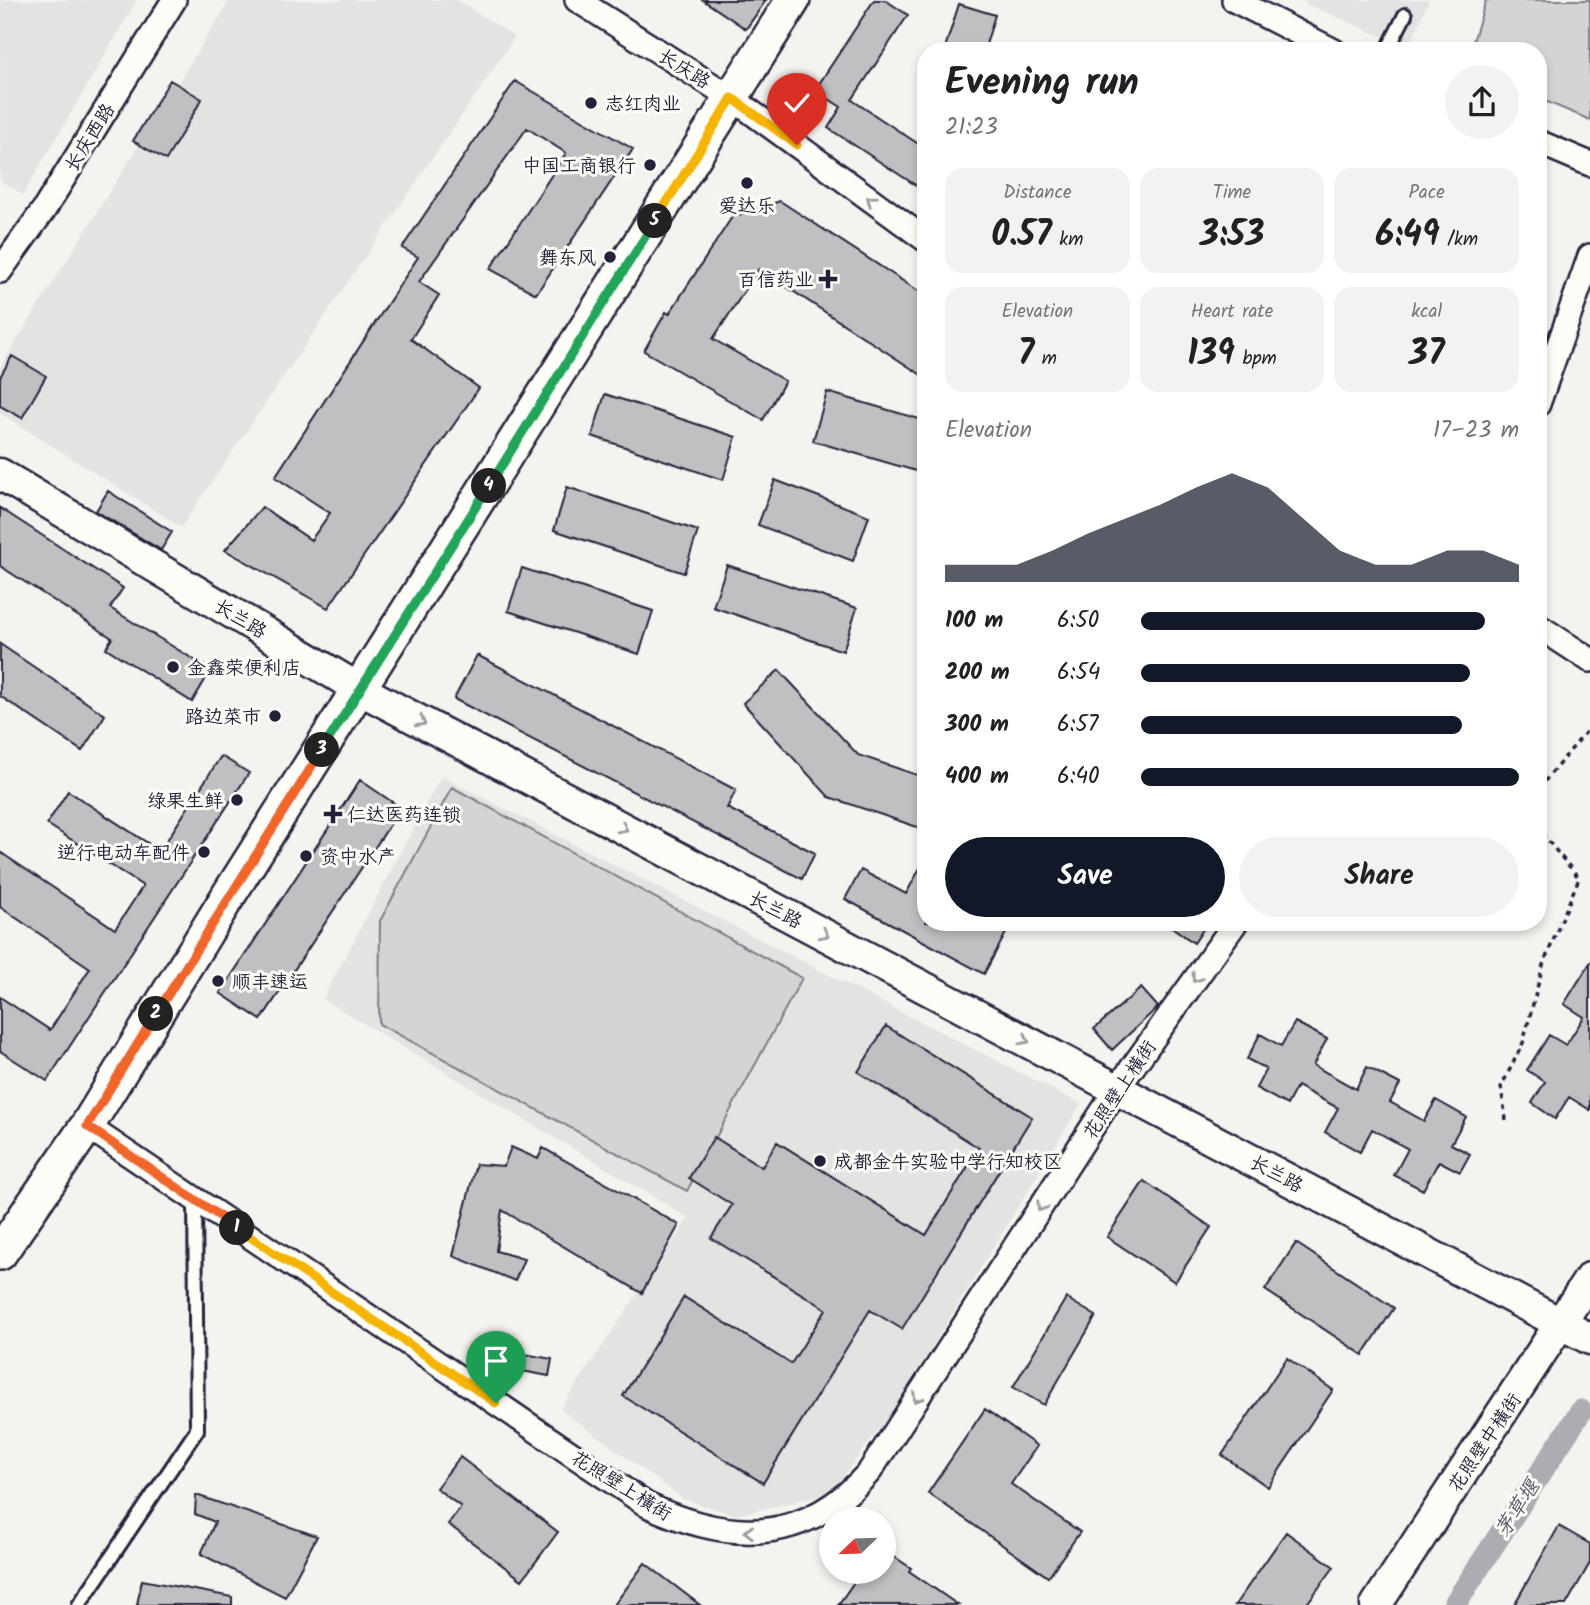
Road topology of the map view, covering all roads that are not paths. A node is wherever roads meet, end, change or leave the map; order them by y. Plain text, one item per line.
1 (174, 0) edge
2 (577, 0) edge
3 (793, 0) edge
4 (1234, 0) edge
5 (1405, 15) dead end
6 (1316, 42) edge
7 (1392, 42) edge
8 (732, 98) junction
9 (1547, 146) edge
10 (1590, 164) edge
11 (917, 233) edge
12 (1590, 256) edge
13 (0, 271) edge
14 (1547, 378) edge
15 (0, 474) edge
16 (1547, 632) edge
17 (1590, 660) edge
18 (361, 690) junction
19 (1230, 931) edge
20 (1117, 1089) junction
21 (87, 1126) junction
22 (195, 1199) junction
23 (0, 1253) edge
24 (1590, 1278) edge
25 (1580, 1327) edge
26 (79, 1605) edge
27 (1376, 1605) edge
28 (1397, 1605) edge

1 - 13 street, 长庆西路
2 - 8 street, 长庆路
3 - 8 main road
4 - 6 street
5 - 7 lane
11 -> 8 street, 长庆路
8 - 18 main road
9 - 10 street
12 - 14 street
15 - 18 street, 长兰路
16 - 17 street
18 -> 20 street, 长兰路
18 - 21 main road
19 -> 20 street, 花照壁上横街
20 -> 22 street, 花照壁上横街
20 - 25 street, 长兰路
21 - 22 street, 花照壁上横街
21 - 23 main road
22 - 26 lane
24 - 25 street, 花照壁中横街
25 - 27 street, 花照壁中横街
25 - 28 street, 花照壁中横街

